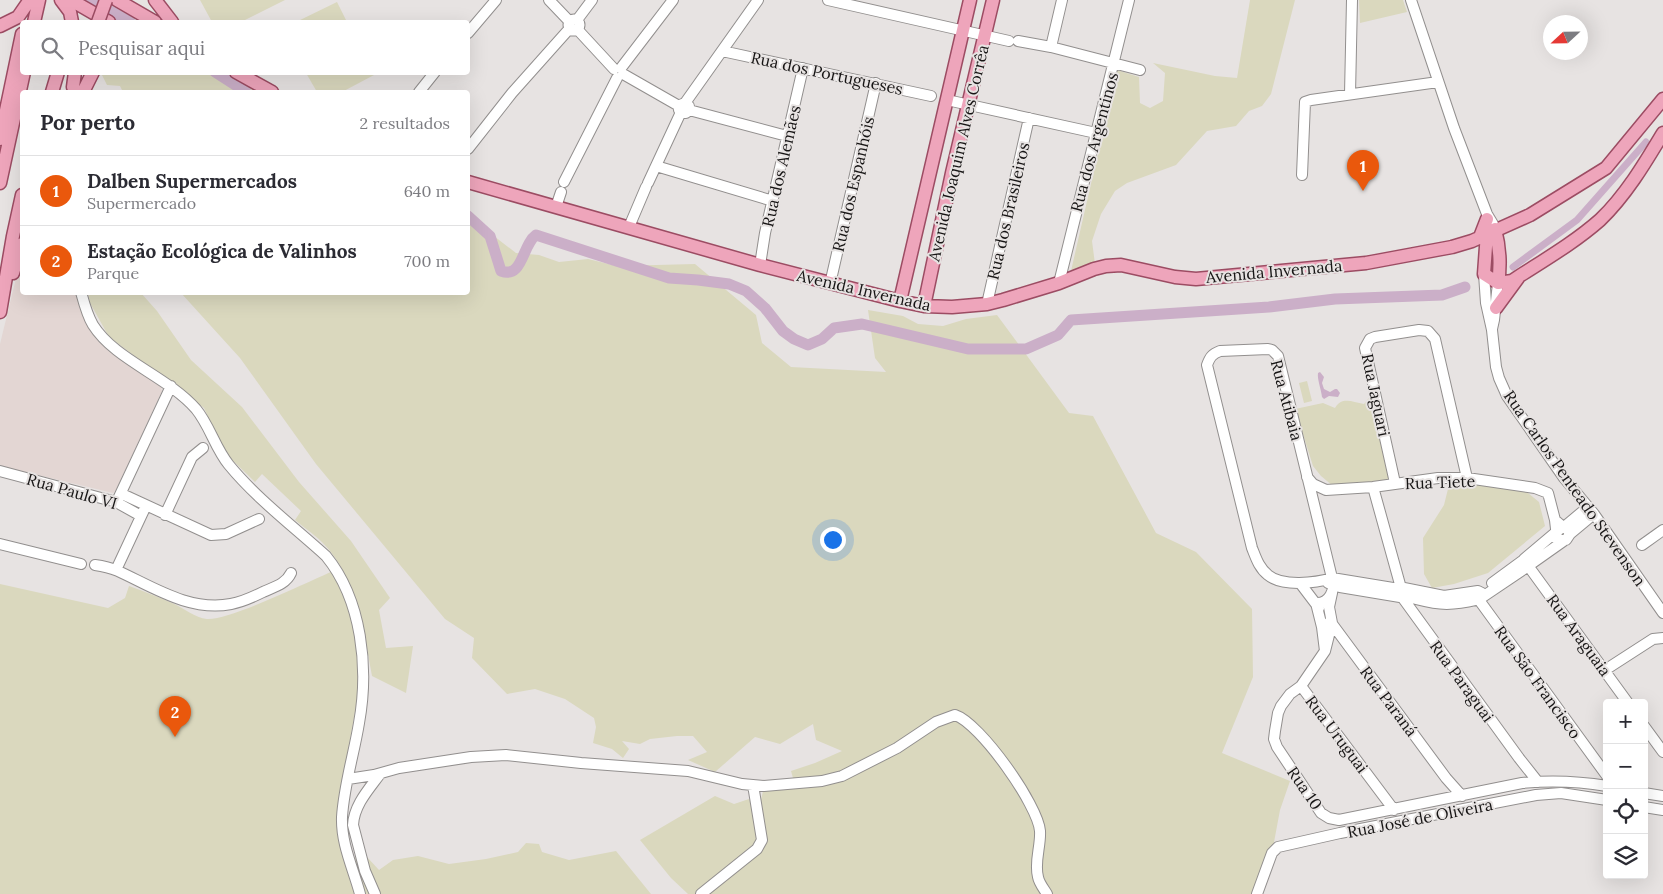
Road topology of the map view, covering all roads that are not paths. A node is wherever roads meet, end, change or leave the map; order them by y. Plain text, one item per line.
1 (61, 0) edge
2 (71, 0) edge
3 (100, 0) edge
4 (106, 0) edge
5 (118, 0) edge
6 (155, 0) edge
7 (496, 0) edge
8 (550, 0) edge
9 (592, 0) edge
10 (673, 0) edge
11 (758, 0) edge
12 (828, 0) edge
13 (970, 0) edge
14 (993, 0) edge
15 (1062, 0) edge
16 (1129, 0) edge
17 (1352, 0) edge
18 (1411, 0) edge
19 (34, 1) edge
20 (129, 7) junction
21 (26, 20) edge
22 (34, 20) edge
23 (72, 20) edge
24 (94, 20) edge
25 (99, 20) edge
26 (106, 20) edge
27 (144, 20) edge
28 (152, 20) edge
29 (170, 20) edge
30 (574, 25) junction
31 (0, 26) edge
32 (470, 31) edge
33 (962, 31) junction
34 (984, 35) junction
35 (20, 43) edge
36 (1051, 47) junction
37 (722, 51) junction
38 (1114, 64) junction
39 (804, 68) junction
40 (1140, 70) dead end
41 (619, 72) junction
42 (24, 75) edge
43 (57, 75) edge
44 (74, 75) edge
45 (75, 75) edge
46 (82, 75) edge
47 (91, 75) edge
48 (241, 75) edge
49 (433, 75) edge
50 (1438, 82) junction
51 (876, 83) junction
52 (22, 90) edge
53 (53, 90) edge
54 (69, 90) edge
55 (78, 90) edge
56 (79, 90) edge
57 (80, 90) edge
58 (268, 90) edge
59 (421, 90) edge
60 (1350, 94) junction
61 (931, 96) dead end
62 (1663, 99) edge
63 (20, 100) edge
64 (947, 100) junction
65 (968, 104) junction
66 (683, 108) junction
67 (1029, 118) junction
68 (1096, 133) junction
69 (1663, 133) edge
70 (787, 136) junction
71 (0, 138) edge
72 (470, 146) edge
73 (656, 166) junction
74 (1302, 175) dead end
75 (0, 183) edge
76 (470, 183) edge
77 (773, 201) junction
78 (556, 207) junction
79 (20, 224) edge
80 (629, 227) junction
81 (1485, 227) junction
82 (19, 238) edge
83 (10, 251) junction
84 (19, 265) edge
85 (760, 265) junction
86 (1484, 274) junction
87 (1518, 277) junction
88 (1059, 283) junction
89 (1498, 283) junction
90 (830, 284) junction
91 (82, 295) edge
92 (900, 301) junction
93 (987, 304) junction
94 (924, 306) junction
95 (1496, 308) junction
96 (1, 309) edge
97 (1492, 330) junction
98 (171, 386) junction
99 (204, 448) dead end
100 (0, 471) edge
101 (1307, 477) junction
102 (1467, 478) junction
103 (1395, 484) junction
104 (1373, 488) junction
105 (119, 498) junction
106 (146, 505) junction
107 (1591, 511) junction
108 (165, 515) junction
109 (141, 516) junction
110 (259, 519) dead end
111 (1561, 530) junction
112 (1663, 530) edge
113 (0, 544) edge
114 (1642, 545) dead end
115 (81, 564) dead end
116 (95, 564) dead end
117 (1526, 564) junction
118 (116, 570) junction
119 (291, 573) dead end
120 (1300, 583) junction
121 (1331, 584) junction
122 (1402, 593) junction
123 (1478, 596) junction
124 (1316, 603) junction
125 (1663, 613) edge
126 (1332, 624) junction
127 (1663, 638) edge
128 (1346, 644) junction
129 (1325, 651) junction
130 (1605, 670) junction
131 (1300, 686) junction
132 (1625, 699) edge
133 (1648, 731) edge
134 (1663, 752) edge
135 (1596, 763) junction
136 (1523, 764) junction
137 (1603, 771) edge
138 (380, 774) junction
139 (1446, 778) junction
140 (348, 779) junction
141 (1538, 782) junction
142 (1374, 783) junction
143 (1522, 783) junction
144 (753, 785) junction
145 (1602, 785) edge
146 (1648, 794) edge
147 (1462, 796) junction
148 (1663, 796) edge
149 (1448, 799) junction
150 (1603, 799) edge
151 (1648, 808) edge
152 (1394, 810) junction
153 (1663, 810) edge
154 (1383, 812) junction
155 (1258, 890) edge
156 (360, 894) edge
157 (375, 894) edge
158 (701, 894) edge
159 (1047, 894) edge

1 - 23 main road
2 - 26 main road
3 - 24 main road
4 - 25 main road, bridge
5 - 20 main road
6 - 29 main road
7 - 32 street
8 - 30 street
9 - 30 street
10 - 41 street
11 - 37 street
12 - 33 street
13 - 33 main road, Avenida Joaquim Alves Corrêa
14 - 34 main road, Avenida Joaquim Alves Corrêa
15 - 36 street
16 - 38 street, Rua dos Argentinos
17 - 60 street
18 - 50 street, Rua Carlos Penteado Stevenson
19 - 21 main road
19 - 22 main road
19 - 31 main road
20 - 27 main road
20 - 28 main road
30 - 41 street
30 - 72 street
33 - 34 street
33 - 64 main road, Avenida Joaquim Alves Corrêa
34 - 36 street
34 - 65 main road, Avenida Joaquim Alves Corrêa
35 - 71 main road
36 - 38 street
37 - 39 street, Rua dos Portugueses
37 - 66 street
38 - 40 street
38 - 68 street, Rua dos Argentinos
39 - 51 street, Rua dos Portugueses
39 - 70 street, Rua dos Alemães
41 - 66 street
41 - 78 street
42 - 52 main road
43 - 53 main road
44 - 54 main road
45 - 55 main road
46 - 56 main road
47 - 57 main road
48 - 58 main road
49 - 59 street
50 - 60 street
50 - 81 street, Rua Carlos Penteado Stevenson
51 - 61 street, Rua dos Portugueses
51 - 90 street, Rua dos Espanhóis
60 - 74 street
62 - 81 main road, Avenida Invernada
63 - 75 main road
64 - 65 street
64 - 92 main road, Avenida Joaquim Alves Corrêa
65 - 67 street
65 - 94 main road, Avenida Joaquim Alves Corrêa
66 - 70 street
66 - 73 street
67 - 68 street
67 - 93 street, Rua dos Brasileiros
68 - 88 street, Rua dos Argentinos
69 - 87 main road
70 - 77 street, Rua dos Alemães
73 - 77 street
73 - 80 street
76 - 78 main road, Avenida Invernada
77 - 85 street, Rua dos Alemães
78 - 80 main road, Avenida Invernada
79 - 82 main road
80 - 85 main road, Avenida Invernada
81 - 86 main road, Rua Carlos Penteado Stevenson
81 - 88 main road, Avenida Invernada
81 - 89 main road, Rua Carlos Penteado Stevenson
82 - 83 main road
82 - 84 main road
83 - 84 main road
83 - 96 main road
84 - 96 main road
85 - 90 main road, Avenida Invernada
86 - 89 main road
86 - 97 street, Rua Carlos Penteado Stevenson
87 - 89 main road
87 - 95 main road
88 - 93 main road, Avenida Invernada
89 - 95 street, Rua Carlos Penteado Stevenson
90 - 92 main road, Avenida Invernada
91 - 98 street
92 - 94 main road, Avenida Invernada
93 - 94 main road, Avenida Invernada
95 - 97 street, Rua Carlos Penteado Stevenson
97 - 107 street, Rua Carlos Penteado Stevenson
98 - 105 street
98 - 140 street
99 - 108 street
100 - 105 street, Rua Paulo VI
101 - 104 street, Rua Tiete
101 - 120 street, Rua Atibaia
101 - 121 street, Rua Atibaia
102 - 103 street, Rua Tiete
102 - 103 street, Rua Jaguari
102 - 111 street, Rua Tiete
103 - 104 street, Rua Tiete
104 - 122 street
105 - 106 street, Rua Paulo VI
105 - 109 street, Rua Paulo VI
106 - 108 street, Rua Paulo VI
106 - 109 street
107 - 111 street
107 - 125 street, Rua Carlos Penteado Stevenson
108 - 110 street, Rua Paulo VI
109 - 118 street
111 - 117 street
112 - 114 street
113 - 115 street
116 - 118 street
117 - 123 street
117 - 130 street, Rua Araguaia
118 - 119 street
120 - 121 street
120 - 124 street, Rua Paraná
121 - 122 street
121 - 124 street
121 - 126 street
122 - 123 street
122 - 136 street, Rua Paraguai
123 - 135 street, Rua São Francisco
124 - 126 street, Rua Paraná
124 - 129 street
126 - 128 street, Rua Paraná
126 - 129 street
127 - 130 street
128 - 129 street
128 - 139 street, Rua Paraná
129 - 131 street
130 - 132 street, Rua Araguaia
131 - 142 street, Rua Uruguai
131 - 154 street, Rua 10
133 - 134 street
135 - 137 street, Rua São Francisco
135 - 145 street
136 - 141 street, Rua Paraguai
136 - 143 street
138 - 140 street
138 - 144 street
138 - 157 street
139 - 147 street, Rua Paraná
139 - 149 street
140 - 156 street
141 - 143 street
141 - 145 street
142 - 152 street, Rua Uruguai
142 - 154 street, Rua Uruguai
143 - 147 street
144 - 158 street
144 - 159 street
146 - 148 street
147 - 149 street
149 - 152 street
150 - 155 street, Rua José de Oliveira
151 - 153 street
152 - 154 street

